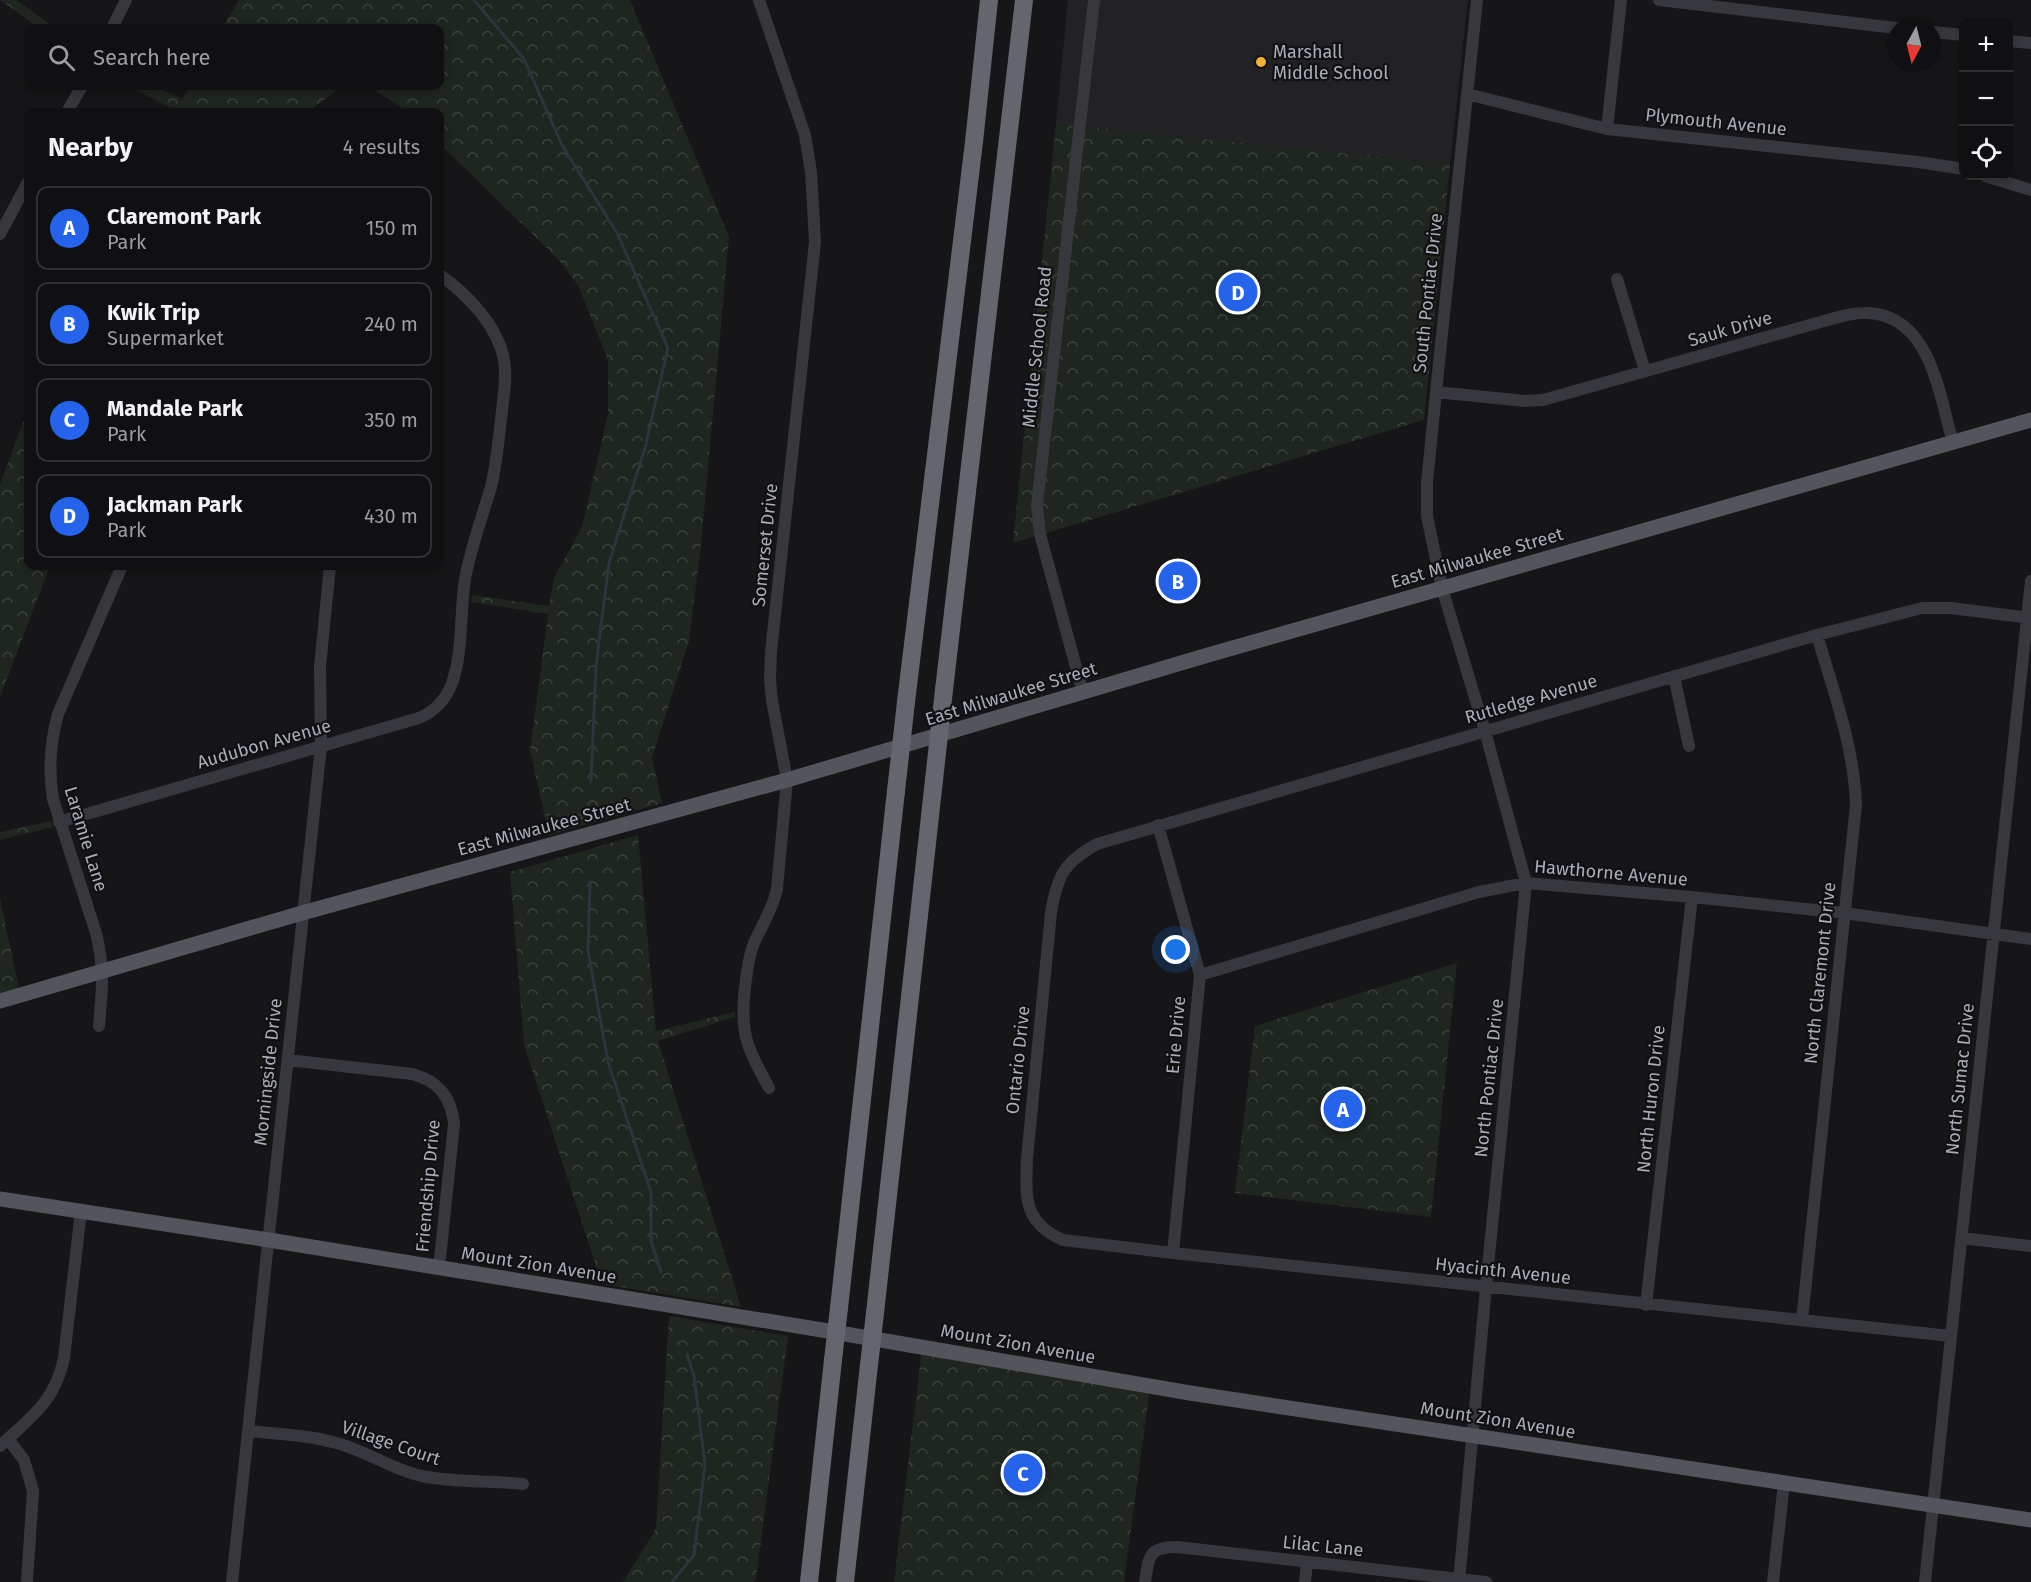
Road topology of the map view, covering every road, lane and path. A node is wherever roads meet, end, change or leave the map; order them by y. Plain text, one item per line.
1 (126, 0) edge
2 (989, 0) edge
3 (1024, 0) edge
4 (1094, 0) edge
5 (1477, 0) edge
6 (1621, 0) edge
7 (1659, 0) edge
8 (762, 1) edge
9 (114, 24) edge
10 (1887, 26) edge
11 (1941, 33) edge
12 (1959, 35) edge
13 (2013, 41) edge
14 (2031, 43) edge
15 (80, 90) edge
16 (1467, 94) junction
17 (69, 108) edge
18 (1607, 129) junction
19 (1959, 168) edge
20 (1998, 180) edge
21 (24, 189) edge
22 (2031, 190) edge
23 (0, 234) edge
24 (444, 278) edge
25 (1617, 279) dead end
26 (1645, 371) junction
27 (1436, 392) junction
28 (2031, 420) edge
29 (1953, 443) junction
30 (120, 570) edge
31 (330, 570) edge
32 (2031, 580) edge
33 (1442, 588) junction
34 (2029, 618) edge
35 (1817, 635) junction
36 (1674, 676) junction
37 (1083, 693) junction
38 (1485, 731) junction
39 (321, 746) junction
40 (1689, 746) dead end
41 (787, 780) junction
42 (59, 822) junction
43 (1158, 825) junction
44 (1059, 878) joint
45 (1526, 883) junction
46 (1692, 897) junction
47 (302, 913) junction
48 (1845, 913) junction
49 (1994, 935) junction
50 (2031, 939) edge
51 (103, 971) junction
52 (1200, 975) junction
53 (0, 1001) edge
54 (99, 1026) dead end
55 (288, 1060) junction
56 (770, 1088) dead end
57 (0, 1199) edge
58 (81, 1211) junction
59 (1053, 1236) joint
60 (1961, 1238) junction
61 (268, 1240) junction
62 (2031, 1246) edge
63 (1173, 1253) junction
64 (439, 1268) junction
65 (1486, 1287) junction
66 (1646, 1305) junction
67 (1802, 1320) junction
68 (1950, 1336) junction
69 (248, 1431) junction
70 (1472, 1436) junction
71 (4, 1442) edge
72 (1784, 1483) junction
73 (523, 1484) dead end
74 (1934, 1505) junction
75 (2031, 1520) edge
76 (1307, 1562) junction
77 (1459, 1580) edge
78 (27, 1582) edge
79 (231, 1582) edge
80 (808, 1582) edge
81 (845, 1582) edge
82 (1145, 1582) edge
83 (1305, 1582) edge
84 (1486, 1582) edge
85 (1773, 1582) edge
86 (1925, 1582) edge

1 - 9 street
2 - 80 highway, bridge
3 - 81 highway, bridge
4 - 37 street, Middle School Road
5 - 16 street, South Pontiac Drive
6 - 18 street
7 - 10 street
8 - 41 street, Somerset Drive
11 - 12 street
13 - 14 street
15 - 17 street
16 - 18 street, Plymouth Avenue
16 - 27 street, South Pontiac Drive
18 - 19 street, Plymouth Avenue
20 - 22 street
21 - 23 street
24 - 39 street, Audubon Avenue
25 - 26 street
26 - 27 street, Sauk Drive
26 - 29 street, Sauk Drive
27 - 33 street, South Pontiac Drive
28 - 29 main road, East Milwaukee Street
29 - 33 main road, East Milwaukee Street
30 - 42 street, Laramie Lane
31 - 39 street, Morningside Drive
32 - 34 street, North Sumac Drive
33 - 37 main road, East Milwaukee Street
33 - 38 street, North Pontiac Drive
34 - 35 street, Rutledge Avenue
34 - 49 street, North Sumac Drive
35 - 36 street, Rutledge Avenue
35 - 48 street, North Claremont Drive
36 - 38 street, Rutledge Avenue
36 - 40 street
37 - 41 main road, East Milwaukee Street
38 - 43 street, Rutledge Avenue
38 - 45 street, North Pontiac Drive
39 - 42 street, Audubon Avenue
39 - 47 street, Morningside Drive
41 - 47 main road, East Milwaukee Street
41 - 56 street, Somerset Drive
42 - 51 street, Laramie Lane
43 - 44 street, Rutledge Avenue
43 - 52 street, Erie Drive
44 - 59 street, Ontario Drive
45 - 46 street, Hawthorne Avenue
45 - 52 street, Hawthorne Avenue
45 - 65 street, North Pontiac Drive
46 - 48 street, Hawthorne Avenue
46 - 66 street, North Huron Drive
47 - 51 main road, East Milwaukee Street
47 - 55 street, Morningside Drive
48 - 49 street, Hawthorne Avenue
48 - 67 street, North Claremont Drive
49 - 50 street, Hawthorne Avenue
49 - 60 street, North Sumac Drive
51 - 53 main road, East Milwaukee Street
51 - 54 street, Laramie Lane
52 - 63 street, Erie Drive
55 - 61 street, Morningside Drive
55 - 64 street, Friendship Drive
57 - 58 main road, Mount Zion Avenue
58 - 61 main road, Mount Zion Avenue
58 - 71 street
59 - 63 street, Hyacinth Avenue
60 - 62 street
60 - 68 street, North Sumac Drive
61 - 64 main road, Mount Zion Avenue
61 - 69 street, Morningside Drive
63 - 65 street, Hyacinth Avenue
64 - 70 main road, Mount Zion Avenue
65 - 66 street, Hyacinth Avenue
65 - 70 street, North Pontiac Drive
66 - 67 street, Hyacinth Avenue
67 - 68 street, Hyacinth Avenue
68 - 74 street, North Sumac Drive
69 - 73 street, Village Court
69 - 79 street, Morningside Drive
70 - 72 main road, Mount Zion Avenue
70 - 77 street, North Pontiac Drive
71 - 78 street
72 - 74 main road, Mount Zion Avenue
72 - 85 street
74 - 75 main road, Mount Zion Avenue
74 - 86 street, North Sumac Drive
76 - 77 street, Lilac Lane
76 - 82 street, Lilac Lane
76 - 83 street
77 - 84 street, Lilac Lane

